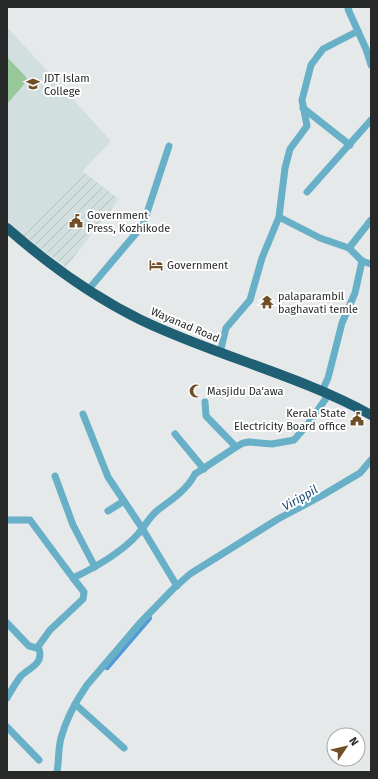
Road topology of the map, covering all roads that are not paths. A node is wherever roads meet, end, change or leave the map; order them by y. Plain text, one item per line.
1 (349, 7) edge
2 (358, 30) junction
3 (371, 65) edge
4 (303, 108) junction
5 (371, 120) edge
6 (350, 144) junction
7 (169, 146) dead end
8 (307, 192) dead end
9 (279, 217) junction
10 (371, 220) edge
11 (7, 228) edge
12 (349, 248) junction
13 (368, 261) edge
14 (88, 290) junction
15 (220, 353) junction
16 (325, 393) junction
17 (205, 402) dead end
18 (84, 414) dead end
19 (371, 415) edge
20 (175, 434) dead end
21 (236, 447) junction
22 (371, 460) edge
23 (204, 469) junction
24 (55, 476) dead end
25 (124, 501) junction
26 (108, 511) dead end
27 (7, 520) edge
28 (142, 528) junction
29 (95, 566) junction
30 (73, 578) junction
31 (177, 586) junction
32 (7, 623) edge
33 (37, 648) junction
34 (7, 698) edge
35 (75, 704) junction
36 (7, 727) edge
37 (124, 748) dead end
38 (39, 760) dead end
39 (57, 772) edge

1 - 2 street
2 - 3 street
2 - 4 street
4 - 6 street
4 - 9 street
5 - 6 street
6 - 8 street
7 - 14 street
9 - 12 street
9 - 15 street
10 - 12 street
11 - 14 highway, Wayanad Road
12 - 13 street
13 - 16 street
14 - 15 highway, Wayanad Road
15 - 16 highway, Wayanad Road
16 - 19 highway, Wayanad Road
16 - 21 street
17 - 21 street
18 - 25 street
20 - 23 street
21 - 23 street
22 - 31 street
23 - 28 street
24 - 29 street
25 - 26 street
25 - 28 street
27 - 30 street
28 - 29 street
28 - 31 street
29 - 30 street
30 - 33 street
31 - 35 street
32 - 33 street
33 - 34 street
35 - 37 street
35 - 39 street
36 - 38 street

